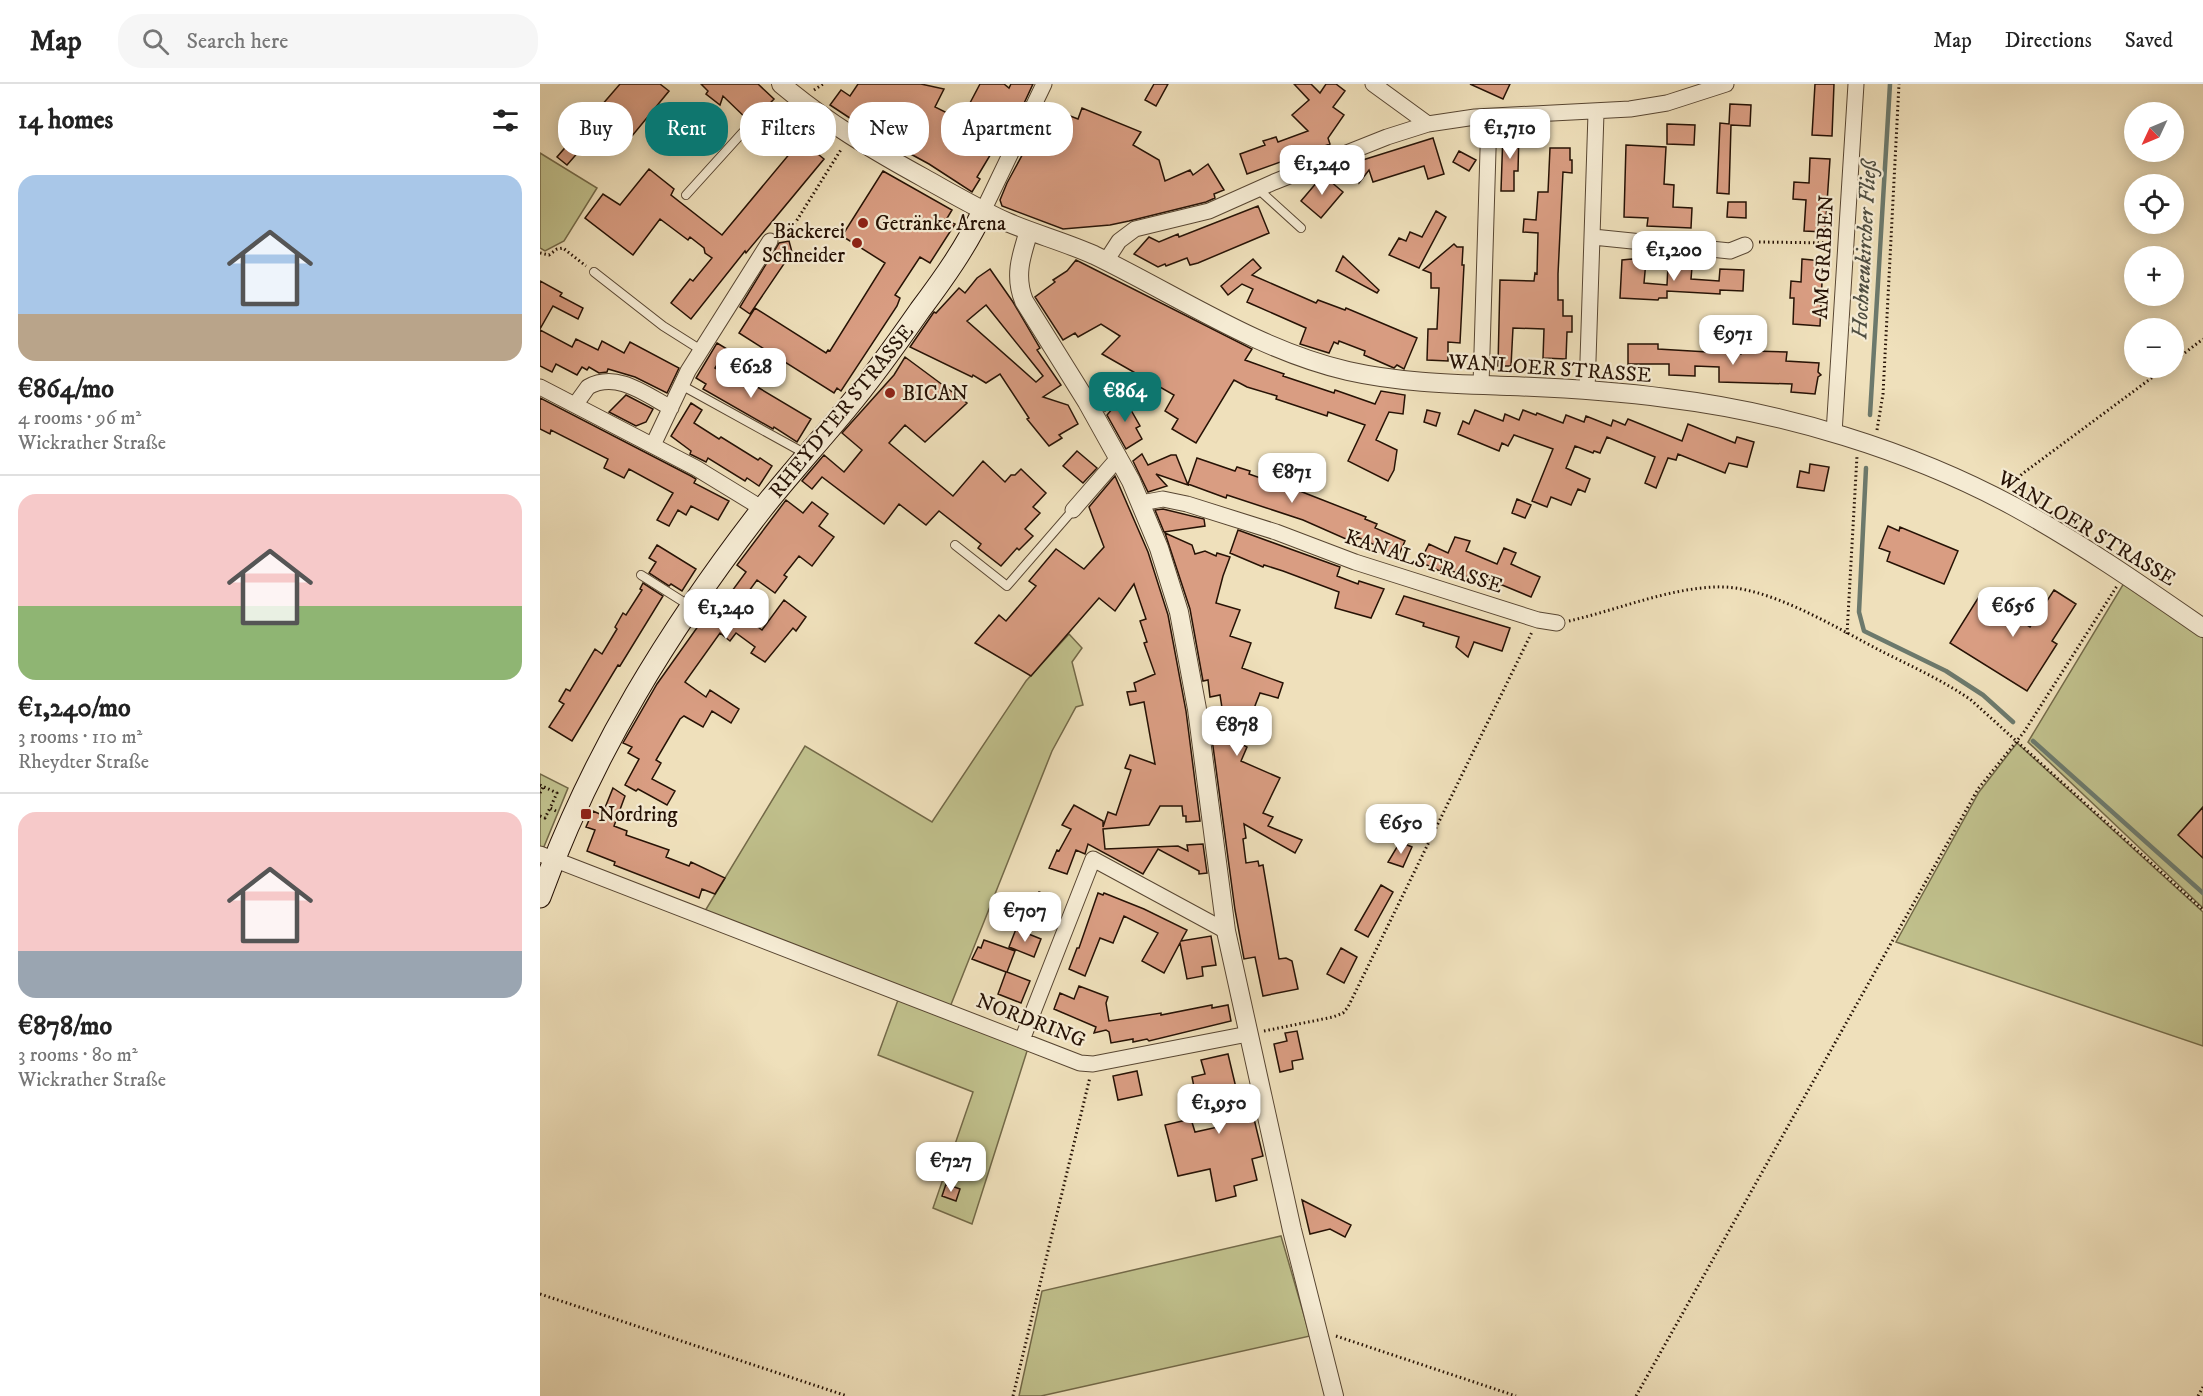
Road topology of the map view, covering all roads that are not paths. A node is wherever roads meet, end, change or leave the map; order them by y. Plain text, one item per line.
1 (782, 84) edge
2 (1044, 84) edge
3 (1373, 84) edge
4 (1726, 84) edge
5 (1856, 84) edge
6 (800, 100) junction
7 (1596, 112) junction
8 (1489, 117) junction
9 (1428, 123) junction
10 (1258, 189) junction
11 (686, 195) dead end
12 (983, 211) junction
13 (1301, 228) dead end
14 (1029, 231) junction
15 (1593, 237) junction
16 (770, 242) road end
17 (1745, 245) road end
18 (1106, 261) junction
19 (594, 273) road end
20 (701, 350) junction
21 (681, 385) junction
22 (1481, 385) junction
23 (540, 387) edge
24 (1587, 391) junction
25 (575, 405) junction
26 (670, 408) junction
27 (1834, 433) junction
28 (653, 445) junction
29 (807, 454) junction
30 (1119, 457) junction
31 (1141, 503) junction
32 (763, 509) junction
33 (1073, 510) joint
34 (955, 545) dead end
35 (641, 575) dead end
36 (690, 606) junction
37 (1557, 622) road end
38 (2203, 628) edge
39 (547, 856) edge
40 (540, 897) edge
41 (1226, 931) junction
42 (1248, 1034) junction
43 (1022, 1040) junction
44 (1334, 1396) edge

1 - 6 street, WANLOER STRASSE
2 - 12 street
3 - 9 street
4 - 7 street
5 - 27 street, AM GRABEN
6 - 11 lane
6 - 12 street, WANLOER STRASSE
7 - 8 street
7 - 15 street
8 - 9 street
8 - 22 street
9 - 10 street
10 - 13 lane
10 - 18 street
12 - 14 street, WANLOER STRASSE
12 - 29 main road, RHEYDTER STRASSE
14 - 18 street, WANLOER STRASSE
14 - 30 street
15 - 17 street
15 - 24 street
16 - 20 street
18 - 22 street, WANLOER STRASSE
19 - 20 lane
20 - 21 street
21 - 26 street
21 - 29 lane
22 - 24 street, WANLOER STRASSE
23 - 25 street
24 - 27 street, WANLOER STRASSE
25 - 26 street
25 - 28 street
26 - 28 street
27 - 38 street, WANLOER STRASSE
28 - 32 street
29 - 32 main road, RHEYDTER STRASSE
30 - 31 street
30 - 33 street
31 - 37 street, KANALSTRASSE
31 - 41 street
32 - 36 main road, RHEYDTER STRASSE
33 - 34 lane
35 - 36 lane
36 - 39 main road, RHEYDTER STRASSE
39 - 40 main road, RHEYDTER STRASSE
39 - 43 street, NORDRING
41 - 42 street
41 - 43 street
42 - 43 street, NORDRING
42 - 44 street

